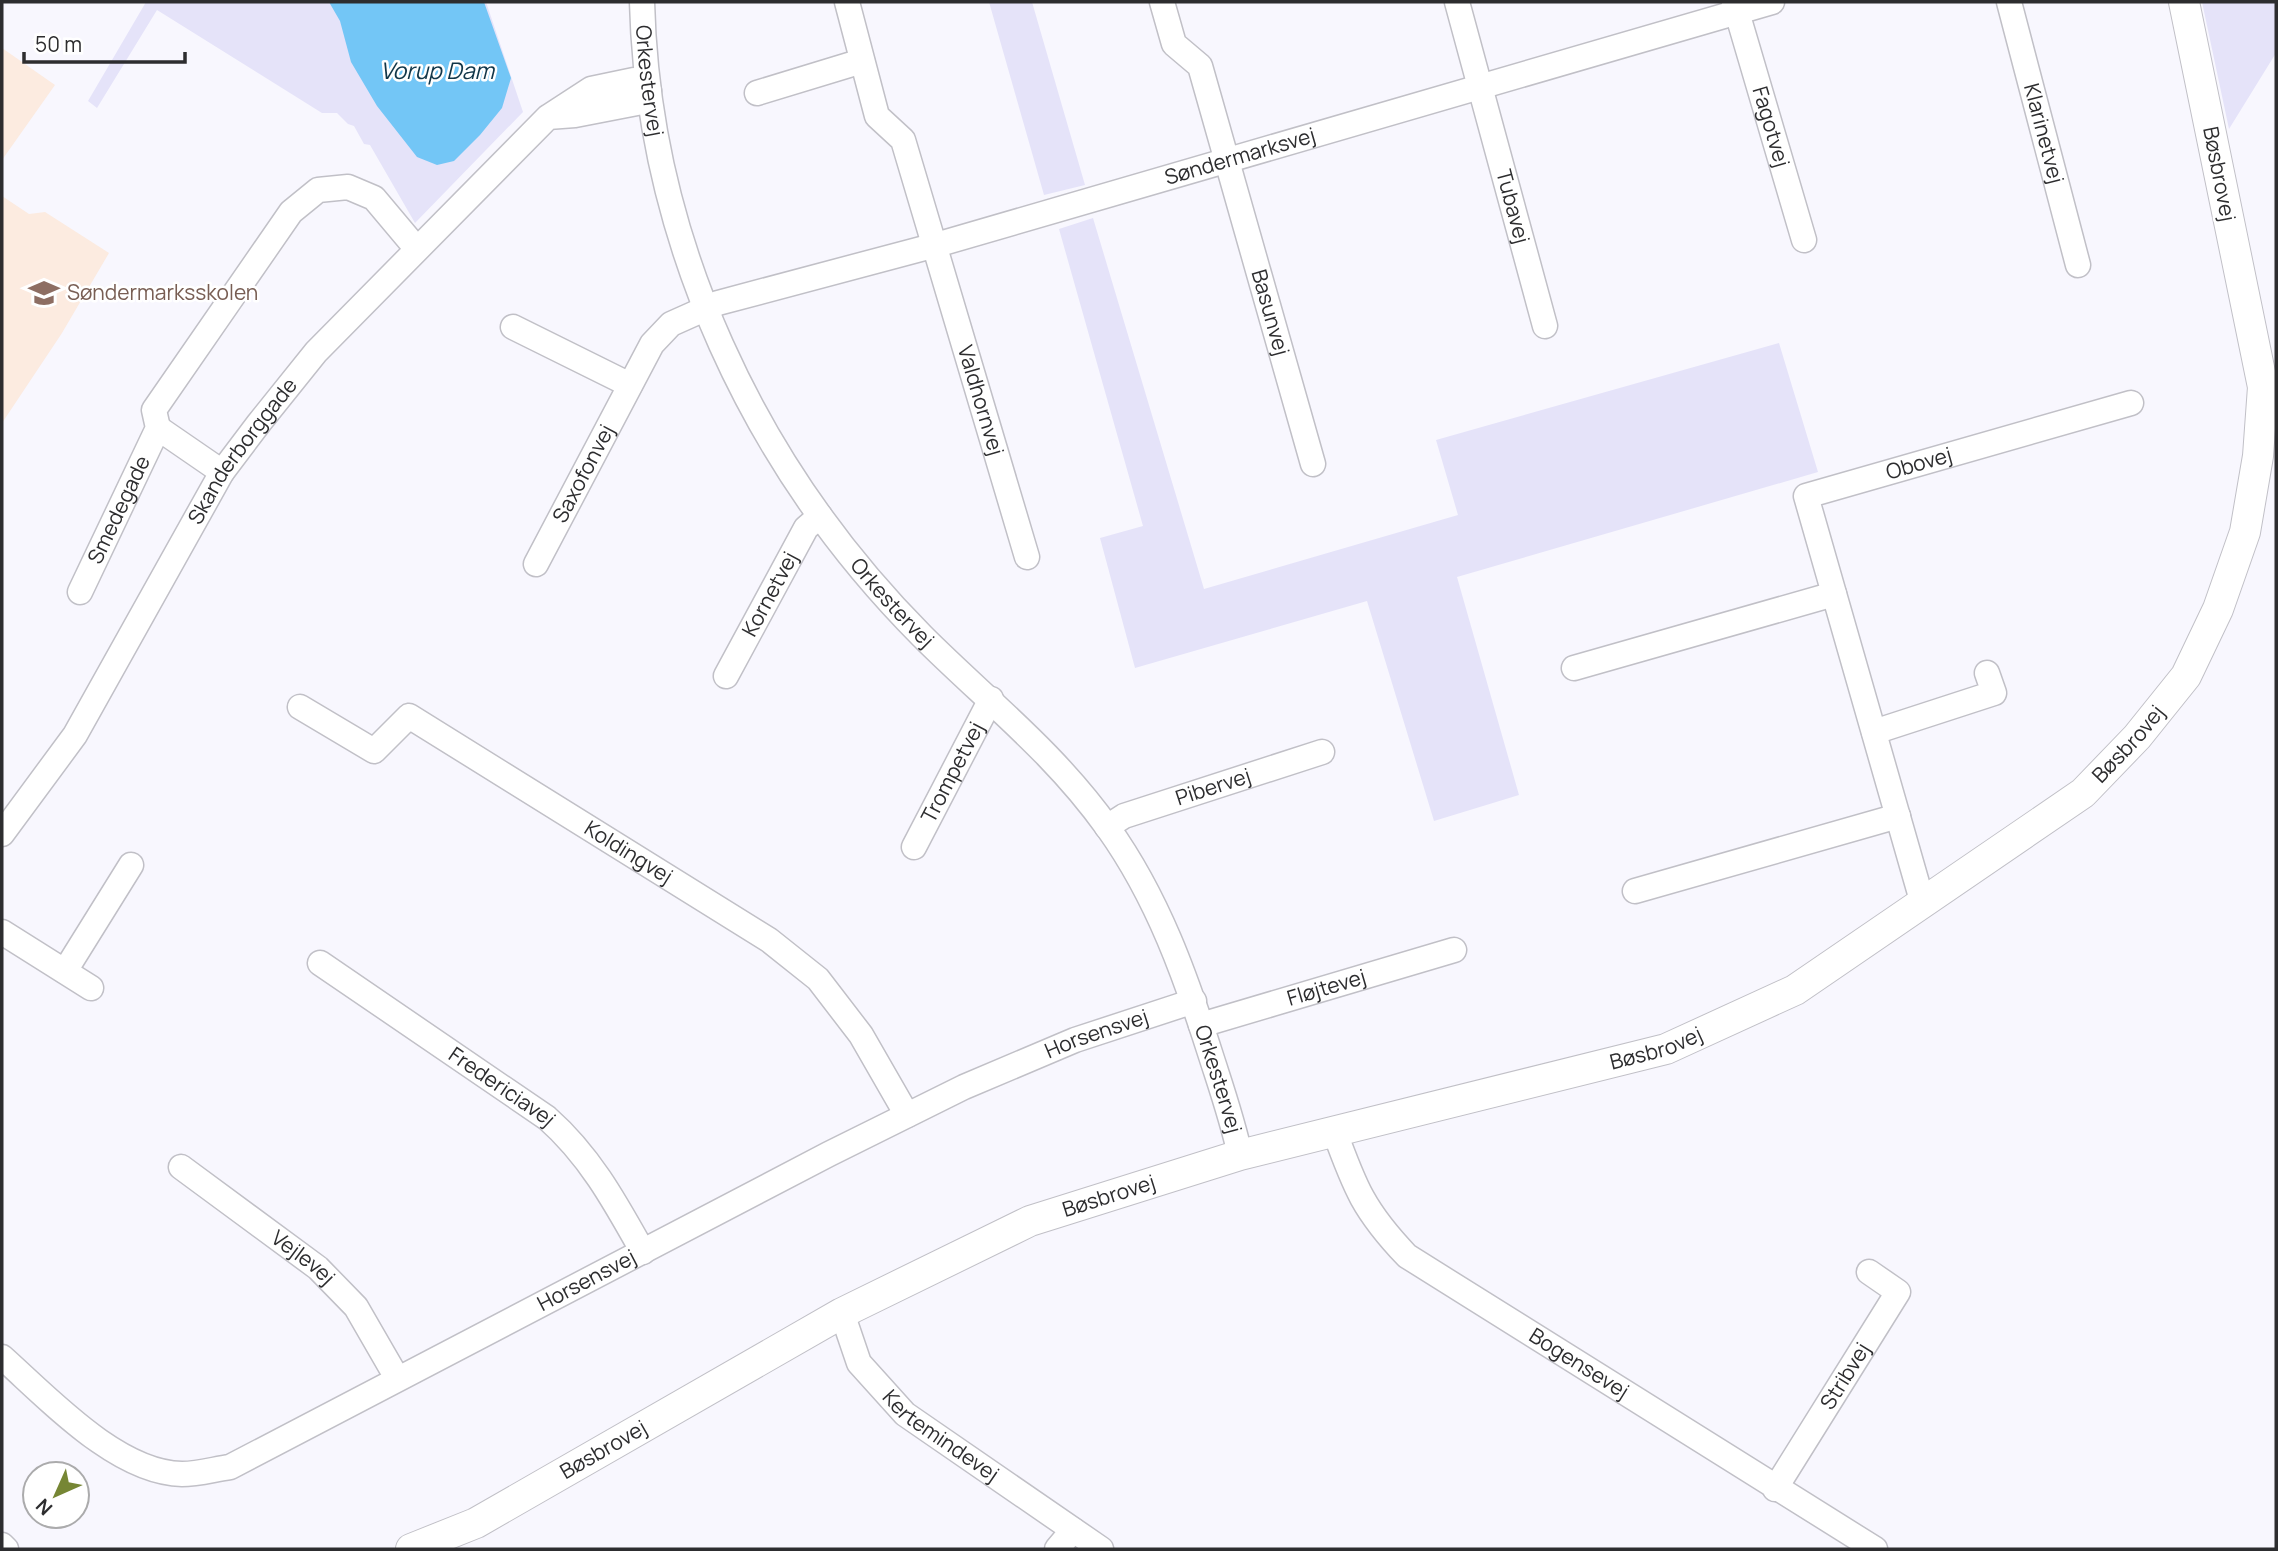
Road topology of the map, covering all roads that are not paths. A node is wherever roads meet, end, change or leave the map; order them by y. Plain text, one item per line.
1 (642, 2) edge
2 (847, 2) edge
3 (1162, 2) edge
4 (1457, 2) edge
5 (1772, 2) edge
6 (2009, 2) edge
7 (2185, 2) edge
8 (1735, 7) edge
9 (862, 61) junction
10 (1481, 86) junction
11 (649, 91) junction
12 (757, 93) dead end
13 (1229, 160) junction
14 (1804, 240) dead end
15 (936, 245) junction
16 (416, 248) junction
17 (2078, 265) dead end
18 (706, 309) junction
19 (1545, 326) dead end
20 (513, 327) dead end
21 (631, 385) junction
22 (2131, 403) dead end
23 (158, 428) junction
24 (1313, 464) dead end
25 (222, 472) junction
26 (820, 516) junction
27 (1027, 557) dead end
28 (536, 564) dead end
29 (80, 592) dead end
30 (1835, 594) junction
31 (1574, 668) dead end
32 (1987, 673) dead end
33 (726, 676) dead end
34 (991, 699) junction
35 (300, 707) dead end
36 (1874, 732) junction
37 (1322, 752) dead end
38 (1898, 816) junction
39 (1107, 827) junction
40 (2, 834) edge
41 (914, 847) dead end
42 (131, 865) dead end
43 (1635, 891) dead end
44 (1923, 904) junction
45 (2, 932) edge
46 (1454, 950) dead end
47 (320, 963) dead end
48 (65, 971) junction
49 (91, 988) dead end
50 (1198, 1013) junction
51 (907, 1115) junction
52 (1334, 1130) junction
53 (1240, 1155) junction
54 (181, 1167) dead end
55 (643, 1252) junction
56 (1870, 1272) dead end
57 (842, 1313) junction
58 (2, 1357) edge
59 (397, 1378) junction
60 (1776, 1489) junction
61 (1073, 1530) junction
62 (2, 1545) edge
63 (6, 1549) edge
64 (411, 1549) edge
65 (1057, 1549) edge
66 (1101, 1549) edge
67 (1875, 1549) edge

1 - 11 street, Orkestervej
2 - 9 street, Valdhornvej
3 - 13 street, Basunvej
4 - 10 street, Tubavej
5 - 8 street, Søndermarksvej
6 - 17 street, Klarinetvej
7 - 44 street, Bøsbrovej
8 - 10 street, Søndermarksvej
8 - 14 street, Fagotvej
9 - 12 street
9 - 15 street, Valdhornvej
10 - 13 street, Søndermarksvej
10 - 19 street, Tubavej
11 - 16 street, Skanderborggade
11 - 18 street, Orkestervej
13 - 15 street, Søndermarksvej
13 - 24 street, Basunvej
15 - 18 street, Søndermarksvej
15 - 27 street, Valdhornvej
16 - 23 street, Smedegade
16 - 25 street, Skanderborggade
18 - 21 street, Saxofonvej
18 - 26 street, Orkestervej
20 - 21 street
21 - 28 street, Saxofonvej
22 - 30 street, Obovej
23 - 25 street, Smedegade
23 - 29 street, Smedegade
25 - 40 street, Skanderborggade
26 - 33 street, Kornetvej
26 - 34 street, Orkestervej
30 - 31 street
30 - 36 street, Obovej
32 - 36 street
34 - 39 street, Orkestervej
34 - 41 street, Trompetvej
35 - 51 street, Koldingvej
36 - 38 street, Obovej
37 - 39 street, Pibervej
38 - 43 street
38 - 44 street, Obovej
39 - 50 street, Orkestervej
42 - 48 street
44 - 52 street, Bøsbrovej
45 - 48 street
46 - 50 street, Fløjtevej
47 - 55 street, Fredericiavej
48 - 49 street
50 - 51 street, Horsensvej
50 - 53 street, Orkestervej
51 - 55 street, Horsensvej
52 - 53 street, Bøsbrovej
52 - 60 street, Bogensevej
53 - 57 street, Bøsbrovej
54 - 59 street, Vejlevej
55 - 59 street, Horsensvej
56 - 60 street, Stribvej
57 - 61 street, Kertemindevej
57 - 64 street, Bøsbrovej
58 - 59 street, Horsensvej
60 - 67 street, Bogensevej
61 - 65 street
61 - 66 street, Kertemindevej
62 - 63 street

